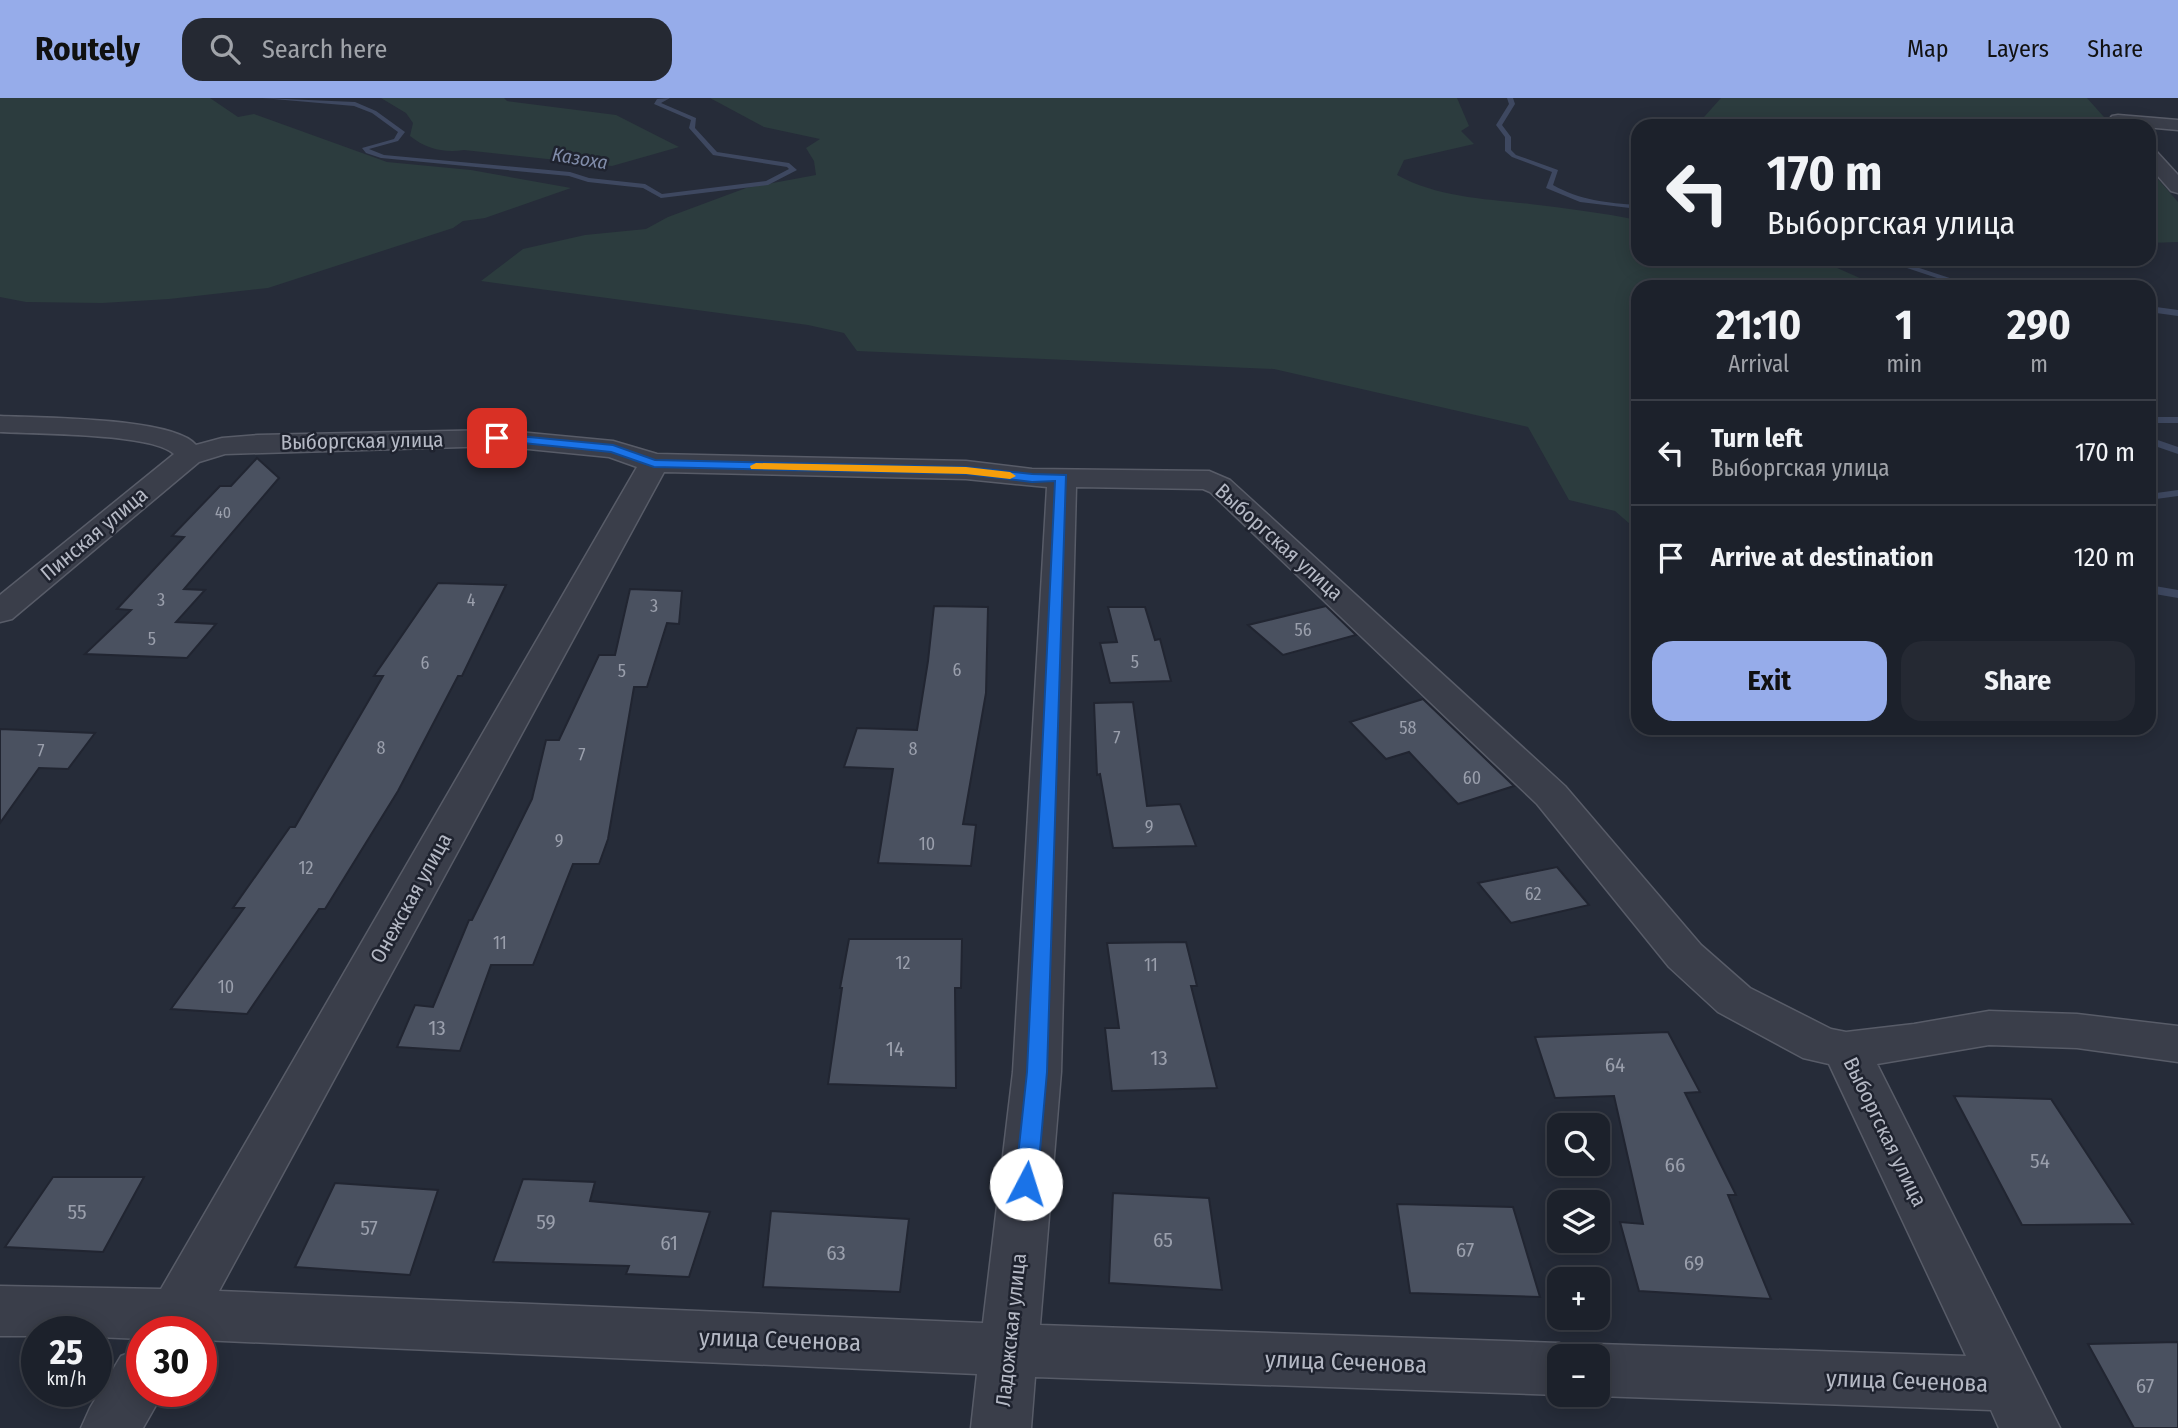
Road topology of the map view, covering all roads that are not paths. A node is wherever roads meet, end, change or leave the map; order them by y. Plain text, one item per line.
1 (2105, 105) dead end
2 (2117, 119) edge
3 (2156, 124) edge
4 (2178, 125) edge
5 (2156, 163) edge
6 (2178, 187) edge
7 (0, 424) edge
8 (189, 456) junction
9 (654, 463) junction
10 (1062, 477) junction
11 (0, 612) edge
12 (2178, 1044) edge
13 (1846, 1050) junction
14 (0, 1311) edge
15 (176, 1316) edge
16 (126, 1320) edge
17 (217, 1324) edge
18 (1009, 1350) junction
19 (1547, 1369) edge
20 (1610, 1371) edge
21 (126, 1403) edge
22 (2018, 1406) edge
23 (111, 1428) edge
24 (1001, 1428) edge

1 - 2 street
3 - 4 street
5 - 6 street
7 - 8 street
8 - 9 street, Выборгская улица
8 - 11 street, Пинская улица
9 - 10 street, Выборгская улица
9 - 15 street, Онежская улица
10 - 13 street, Выборгская улица
10 - 18 street, Ладожская улица
12 - 13 street
13 - 22 street, Выборгская улица
14 - 16 street, улица Сеченова
17 - 18 street, улица Сеченова
18 - 19 street, улица Сеченова
18 - 24 street, Ладожская улица
20 - 22 street, улица Сеченова
21 - 23 street

